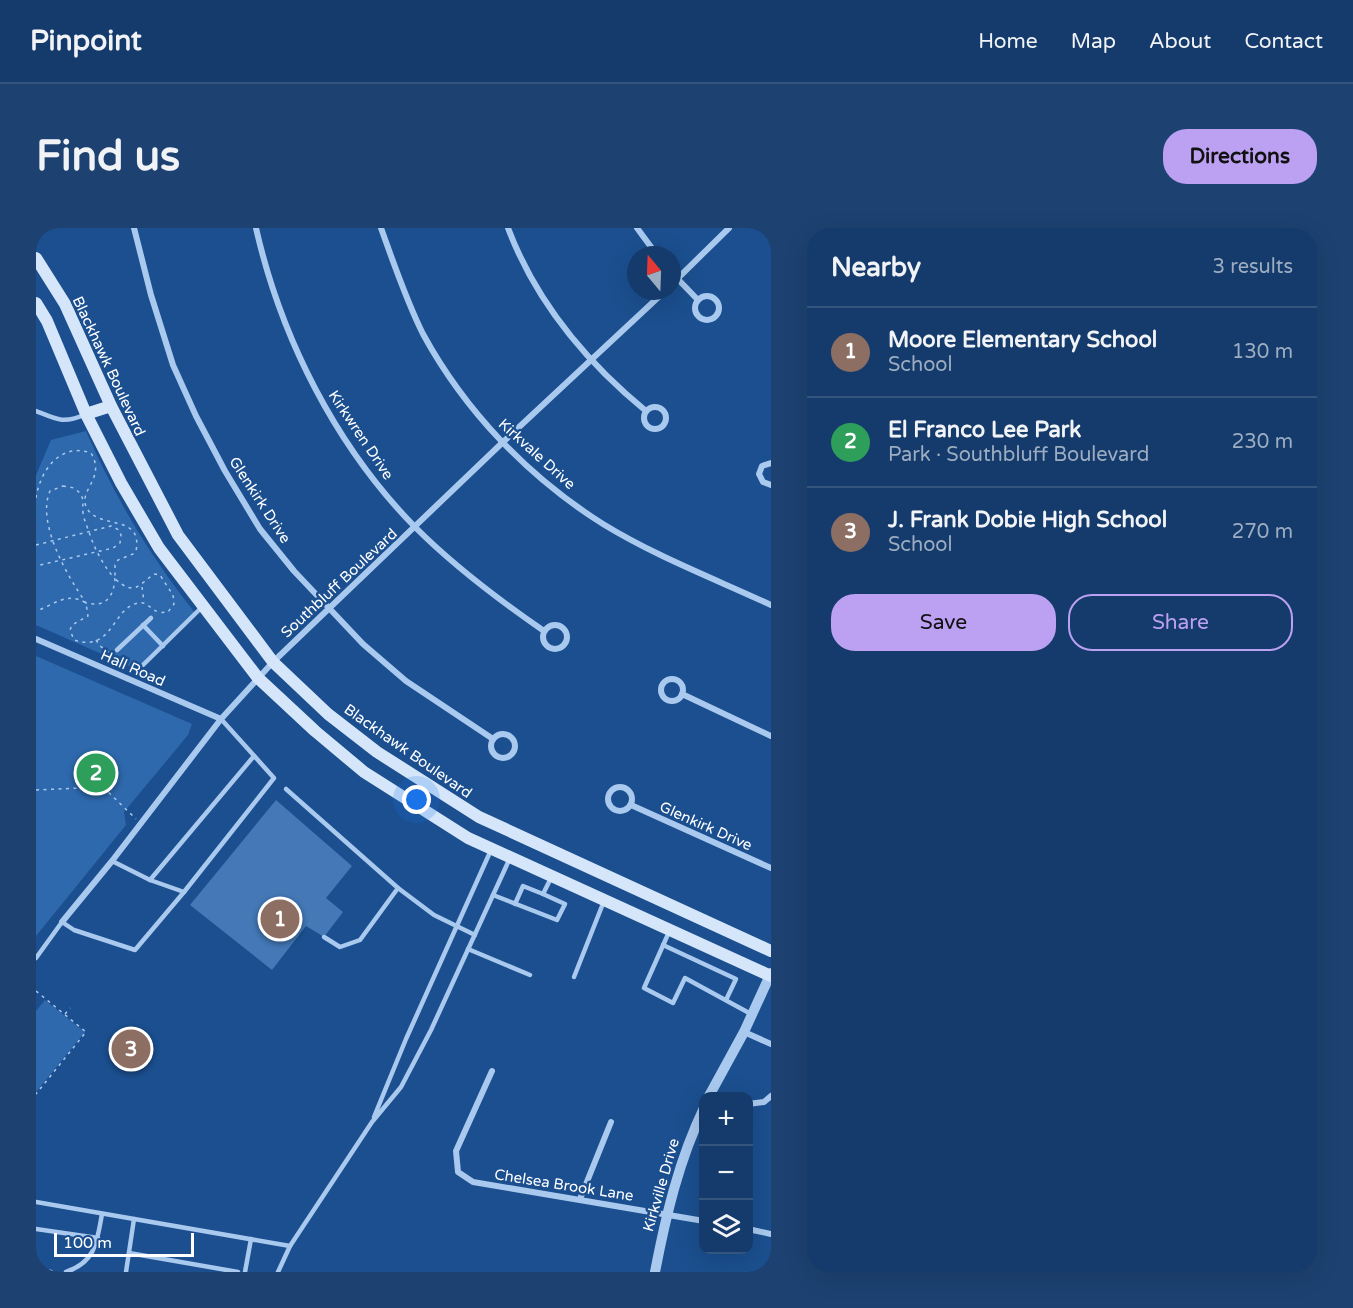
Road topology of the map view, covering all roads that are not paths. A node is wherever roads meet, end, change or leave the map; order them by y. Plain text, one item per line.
1 (134, 228) edge
2 (256, 228) edge
3 (381, 228) edge
4 (508, 228) edge
5 (637, 228) edge
6 (729, 228) edge
7 (650, 246) edge
8 (36, 258) edge
9 (681, 276) edge
10 (681, 287) edge
11 (656, 300) edge
12 (698, 300) dead end
13 (36, 303) edge
14 (591, 362) junction
15 (111, 406) junction
16 (36, 411) edge
17 (646, 411) dead end
18 (86, 414) junction
19 (502, 443) junction
20 (771, 463) edge
21 (771, 485) edge
22 (416, 528) junction
23 (178, 535) junction
24 (159, 548) junction
25 (771, 605) edge
26 (202, 607) junction
27 (329, 609) junction
28 (151, 618) dead end
29 (143, 625) junction
30 (544, 631) junction
31 (36, 639) edge
32 (163, 646) junction
33 (117, 650) road end
34 (273, 662) junction
35 (143, 665) dead end
36 (258, 678) junction
37 (682, 694) dead end
38 (328, 714) junction
39 (221, 719) junction
40 (315, 731) junction
41 (771, 736) edge
42 (493, 740) dead end
43 (254, 756) junction
44 (286, 789) dead end
45 (631, 805) junction
46 (510, 832) junction
47 (492, 849) junction
48 (511, 856) junction
49 (112, 861) junction
50 (771, 868) edge
51 (552, 875) junction
52 (150, 880) junction
53 (398, 888) junction
54 (184, 892) junction
55 (543, 894) junction
56 (493, 895) junction
57 (605, 898) junction
58 (515, 904) junction
59 (62, 922) junction
60 (457, 927) junction
61 (671, 929) junction
62 (475, 935) junction
63 (324, 937) dead end
64 (663, 945) junction
65 (468, 949) junction
66 (771, 951) edge
67 (724, 954) junction
68 (36, 958) edge
69 (718, 970) junction
70 (530, 975) dead end
71 (771, 975) edge
72 (574, 977) dead end
73 (726, 1000) junction
74 (752, 1015) junction
75 (744, 1032) junction
76 (771, 1044) edge
77 (492, 1071) dead end
78 (711, 1092) edge
79 (771, 1096) edge
80 (753, 1103) edge
81 (699, 1119) edge
82 (372, 1122) junction
83 (611, 1122) dead end
84 (580, 1200) junction
85 (36, 1202) edge
86 (667, 1213) junction
87 (102, 1214) junction
88 (134, 1219) junction
89 (699, 1220) edge
90 (36, 1229) edge
91 (753, 1230) edge
92 (771, 1234) edge
93 (98, 1238) junction
94 (251, 1239) junction
95 (290, 1246) junction
96 (129, 1253) junction
97 (36, 1269) edge
98 (51, 1272) edge
99 (66, 1272) edge
100 (126, 1272) edge
101 (238, 1272) edge
102 (245, 1272) edge
103 (278, 1272) edge
104 (655, 1272) edge

1 - 27 street, Glenkirk Drive
2 - 22 street, Kirkwren Drive
3 - 19 street, Kirkvale Drive
4 - 14 street
5 - 7 street
6 - 9 street
8 - 15 main road, Blackhawk Boulevard
10 - 12 street
11 - 14 street, Southbluff Boulevard
13 - 18 main road
14 - 17 street
14 - 19 street, Southbluff Boulevard
15 - 18 main road
15 - 23 main road, Blackhawk Boulevard
16 - 18 lane
18 - 24 main road
19 - 22 street, Southbluff Boulevard
19 - 25 street, Kirkvale Drive
20 - 21 street
22 - 27 street, Southbluff Boulevard
22 - 30 street, Kirkwren Drive
23 - 24 main road
23 - 34 main road, Blackhawk Boulevard
24 - 26 main road
26 - 32 lane
26 - 36 main road
27 - 34 street, Southbluff Boulevard
27 - 42 street, Glenkirk Drive
28 - 29 lane
29 - 32 lane
29 - 33 lane
30 - 30 street, Kirkwren Drive
31 - 39 street, Hall Road
32 - 35 lane
34 - 36 street, Southbluff Boulevard
34 - 38 main road, Blackhawk Boulevard
36 - 39 street, Southbluff Boulevard
36 - 40 main road
37 - 41 street
38 - 40 main road
38 - 46 main road, Blackhawk Boulevard
39 - 43 lane
39 - 49 street, Southbluff Boulevard
40 - 47 main road
43 - 52 lane
43 - 54 lane
44 - 53 lane
45 - 45 street, Glenkirk Drive
45 - 50 street, Glenkirk Drive
46 - 47 main road
46 - 48 main road
46 - 66 main road, Blackhawk Boulevard
47 - 48 main road
47 - 60 lane
48 - 51 main road
48 - 56 lane
49 - 52 lane
49 - 59 street, Southbluff Boulevard
51 - 55 lane
51 - 57 main road
52 - 54 lane
53 - 60 lane
53 - 63 lane
54 - 59 lane
55 - 58 lane
55 - 58 lane
56 - 58 lane
56 - 62 lane
57 - 61 main road
57 - 72 lane
59 - 68 lane
60 - 62 lane
60 - 82 lane
61 - 64 lane
61 - 67 main road
62 - 65 lane
64 - 69 lane
64 - 73 lane
65 - 70 lane
65 - 82 lane
67 - 69 lane
67 - 71 main road
69 - 73 lane
71 - 74 street
73 - 74 lane
74 - 75 street
75 - 76 street
75 - 78 street
77 - 84 street, Chelsea Brook Lane
79 - 80 street
81 - 86 street, Kirkville Drive
82 - 95 lane
83 - 84 street
84 - 86 street, Chelsea Brook Lane
85 - 87 lane
86 - 89 street, Chelsea Brook Lane
86 - 104 street, Kirkville Drive
87 - 88 lane
87 - 93 lane
88 - 94 lane
88 - 96 lane
90 - 93 lane
91 - 92 street
93 - 99 lane
94 - 95 lane
94 - 102 lane
95 - 103 lane
96 - 100 lane
96 - 101 lane
97 - 98 lane

